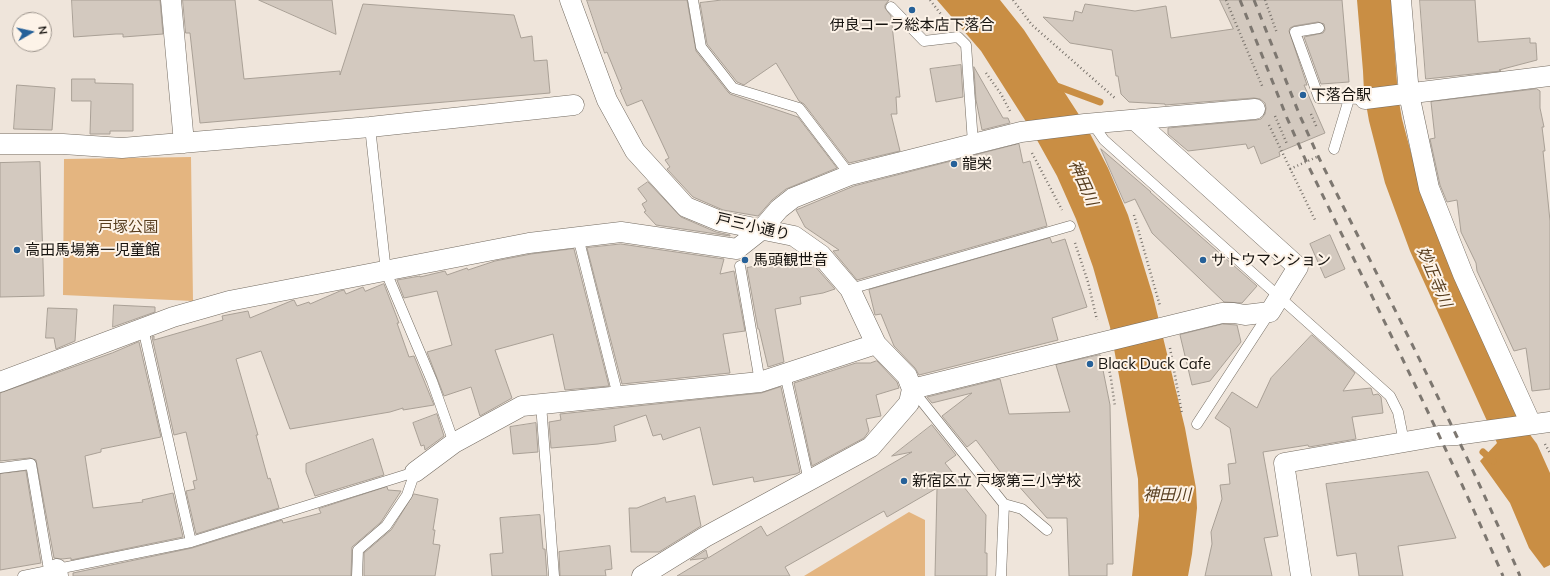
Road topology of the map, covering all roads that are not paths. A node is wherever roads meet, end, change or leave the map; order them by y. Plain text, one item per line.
1 (172, 0) edge
2 (570, 0) edge
3 (693, 0) edge
4 (1401, 0) edge
5 (891, 7) dead end
6 (1319, 28) dead end
7 (1550, 76) edge
8 (1403, 95) junction
9 (1357, 99) junction
10 (1260, 101) road end
11 (574, 105) dead end
12 (1135, 120) junction
13 (1089, 124) junction
14 (370, 126) junction
15 (184, 143) junction
16 (973, 143) junction
17 (0, 144) edge
18 (1334, 149) road end
19 (850, 175) junction
20 (1070, 226) dead end
21 (761, 230) junction
22 (578, 237) junction
23 (740, 266) dead end
24 (386, 272) junction
25 (850, 289) junction
26 (1275, 305) junction
27 (143, 328) junction
28 (876, 344) junction
29 (785, 374) junction
30 (0, 382) edge
31 (760, 382) junction
32 (912, 389) junction
33 (618, 396) junction
34 (541, 404) junction
35 (1536, 423) edge
36 (1197, 424) dead end
37 (1404, 442) junction
38 (454, 443) junction
39 (0, 468) edge
40 (414, 472) junction
41 (809, 481) junction
42 (1004, 504) junction
43 (1047, 530) dead end
44 (191, 542) junction
45 (55, 572) edge
46 (23, 576) edge
47 (357, 576) edge
48 (554, 576) edge
49 (642, 576) edge
50 (1001, 576) edge
51 (1301, 576) edge

1 - 15 street
2 - 21 street, 戸三小通り
3 - 19 lane
4 - 8 street
5 - 16 lane
6 - 9 lane
7 - 8 street
8 - 9 street
8 - 35 street
9 - 18 lane
10 - 12 street
11 - 14 street
12 - 13 street
12 - 26 street
13 - 16 street
13 - 26 lane
14 - 15 street
14 - 24 lane
15 - 17 street
16 - 19 street
19 - 21 street
20 - 25 lane
21 - 22 street
21 - 25 street, 戸三小通り
22 - 24 street
22 - 33 lane
23 - 31 lane
24 - 27 street
24 - 38 lane
25 - 28 street, 戸三小通り
26 - 32 street
26 - 36 lane
26 - 37 lane
27 - 30 street
27 - 44 lane
28 - 29 street
28 - 32 street, 戸三小通り
29 - 31 street
29 - 41 lane
31 - 33 street
32 - 41 street
32 - 42 lane
33 - 34 street
34 - 38 street
34 - 48 lane
35 - 37 street
37 - 51 street
38 - 40 street
39 - 45 lane
40 - 44 lane
40 - 47 lane
41 - 49 street
42 - 43 lane
42 - 50 lane
44 - 45 lane
45 - 46 lane

